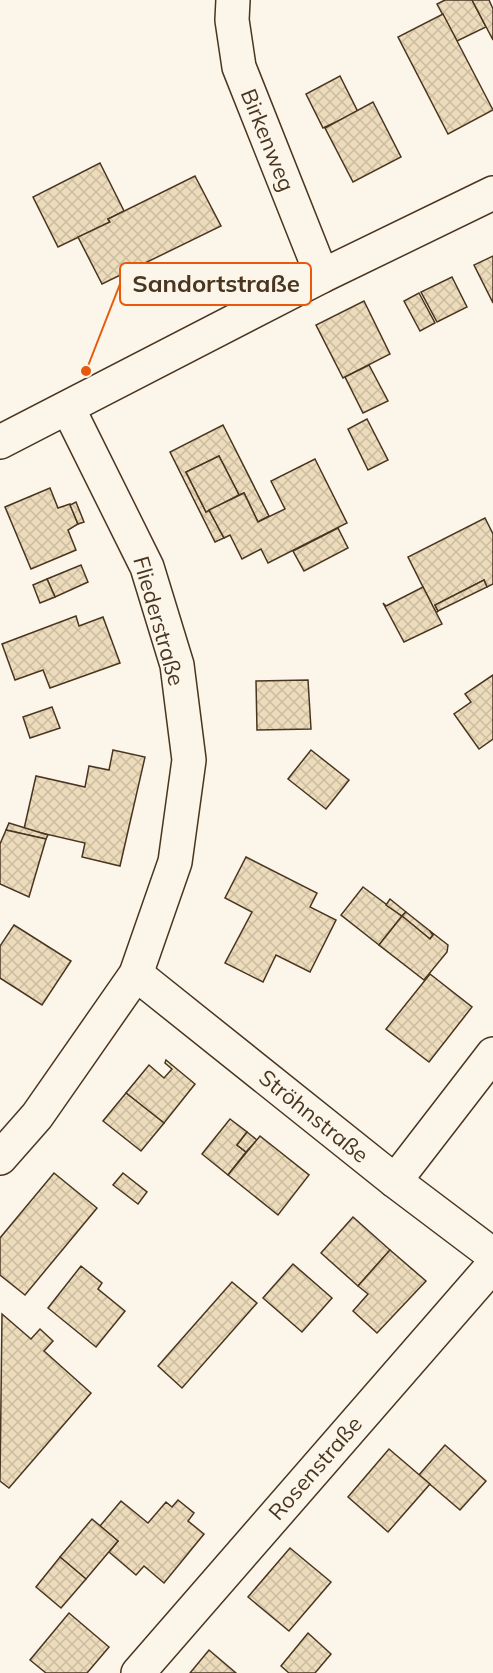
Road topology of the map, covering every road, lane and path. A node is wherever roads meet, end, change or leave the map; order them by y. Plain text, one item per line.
1 (233, 0) edge
2 (493, 193) edge
3 (322, 276) junction
4 (68, 408) junction
5 (0, 442) edge
6 (136, 974) junction
7 (493, 1054) edge
8 (0, 1158) edge
9 (395, 1181) junction
10 (493, 1255) edge
11 (493, 1264) edge
12 (138, 1673) edge

1 - 3 street, Birkenweg
2 - 3 street
3 - 4 street
4 - 5 street
4 - 6 street, Fliederstraße
6 - 8 street, Fliederstraße
6 - 9 street, Ströhnstraße
7 - 9 street
9 - 10 street, Ströhnstraße
11 - 12 street, Rosenstraße

